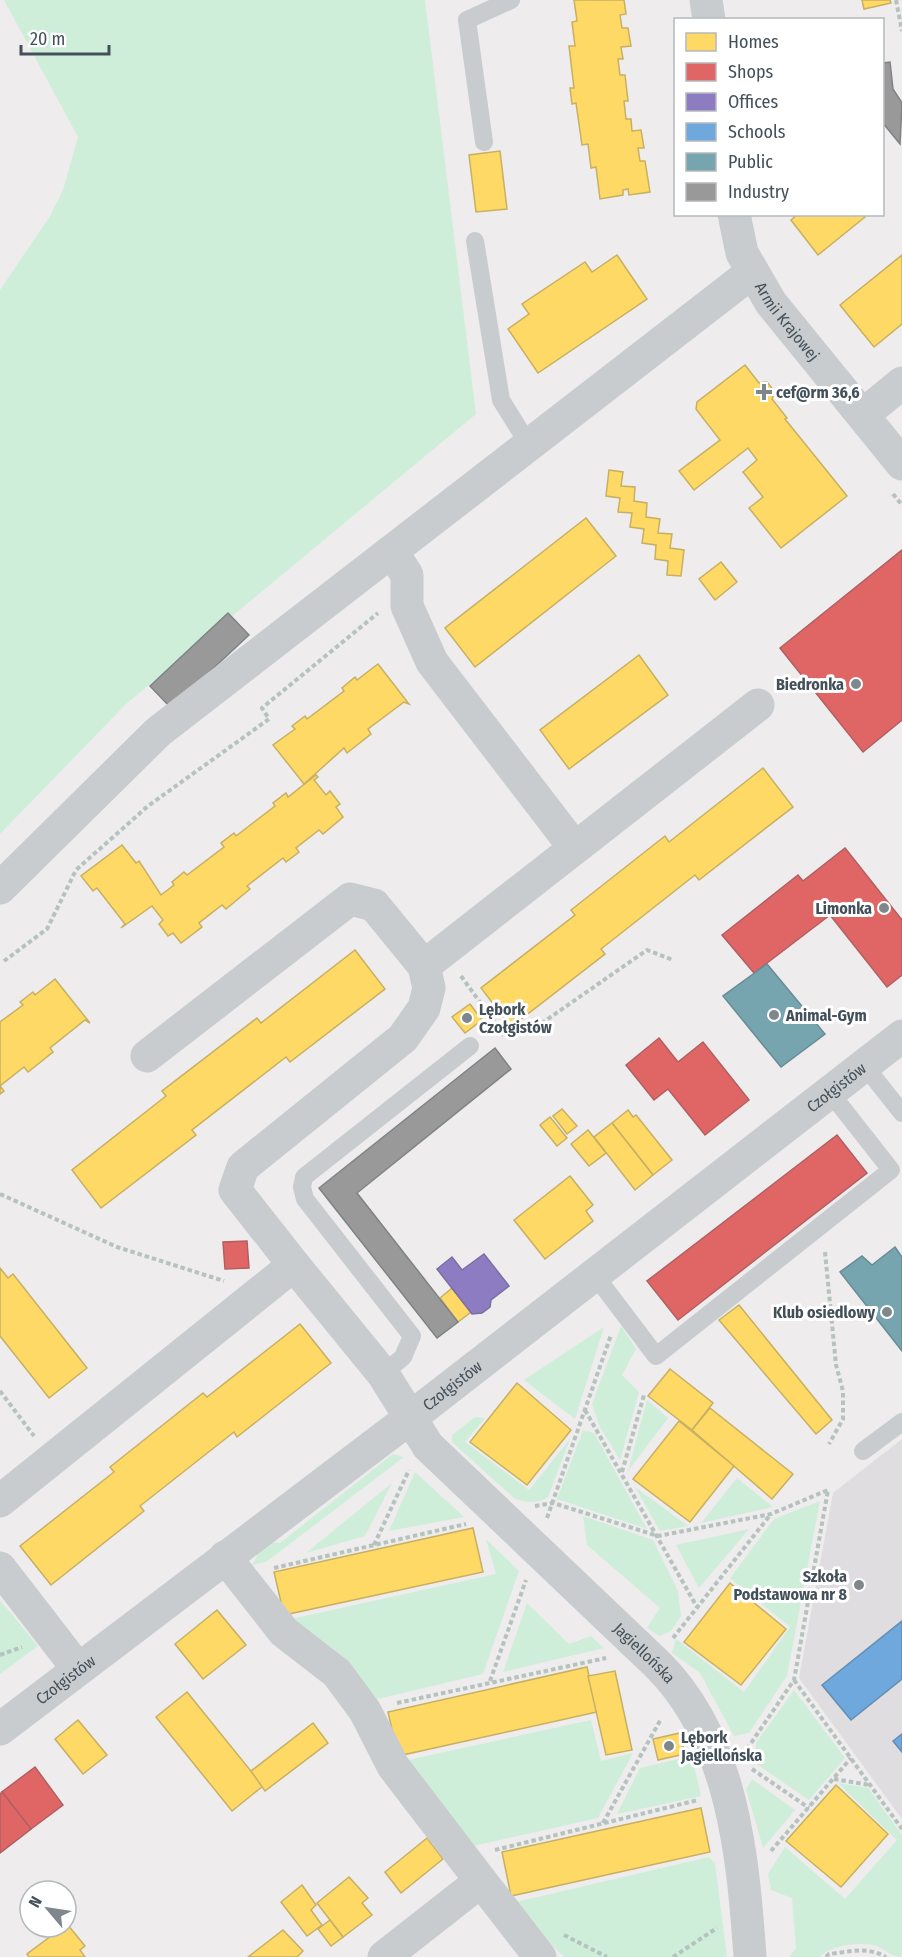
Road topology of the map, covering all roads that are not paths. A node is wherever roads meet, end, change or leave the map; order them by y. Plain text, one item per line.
1 (511, 0) edge
2 (706, 0) edge
3 (709, 18) edge
4 (484, 142) dead end
5 (734, 216) edge
6 (476, 242) dead end
7 (752, 273) junction
8 (902, 383) edge
9 (863, 415) junction
10 (529, 445) junction
11 (902, 464) edge
12 (392, 552) junction
13 (758, 705) dead end
14 (574, 847) junction
15 (0, 888) edge
16 (433, 958) junction
17 (902, 1036) edge
18 (471, 1046) dead end
19 (147, 1056) dead end
20 (864, 1065) junction
21 (829, 1091) junction
22 (902, 1113) edge
23 (896, 1177) edge
24 (294, 1265) junction
25 (594, 1274) junction
26 (382, 1374) junction
27 (410, 1418) junction
28 (902, 1422) edge
29 (863, 1451) dead end
30 (0, 1502) edge
31 (225, 1557) junction
32 (0, 1568) edge
33 (78, 1669) junction
34 (0, 1729) edge
35 (472, 1869) junction
36 (384, 1957) edge
37 (540, 1957) edge
38 (750, 1957) edge

1 - 4 lane
2 - 3 street
5 - 7 street, Armii Krajowej
6 - 10 lane
7 - 9 street, Armii Krajowej
7 - 10 street
8 - 9 street
9 - 11 street, Armii Krajowej
10 - 12 street
12 - 14 street
12 - 15 street
13 - 14 street
14 - 16 street
16 - 19 street
16 - 24 street, Jagiellońska
17 - 20 street, Czołgistów
18 - 26 lane
20 - 21 street, Czołgistów
20 - 22 lane
21 - 23 lane
21 - 25 street, Czołgistów
23 - 25 lane
24 - 26 street, Jagiellońska
24 - 30 street
25 - 27 street, Czołgistów
26 - 27 street, Jagiellońska
27 - 31 street, Czołgistów
27 - 38 street, Jagiellońska
28 - 29 lane
31 - 33 street, Czołgistów
31 - 35 street
32 - 33 street
33 - 34 street, Czołgistów
35 - 36 street
35 - 37 street

